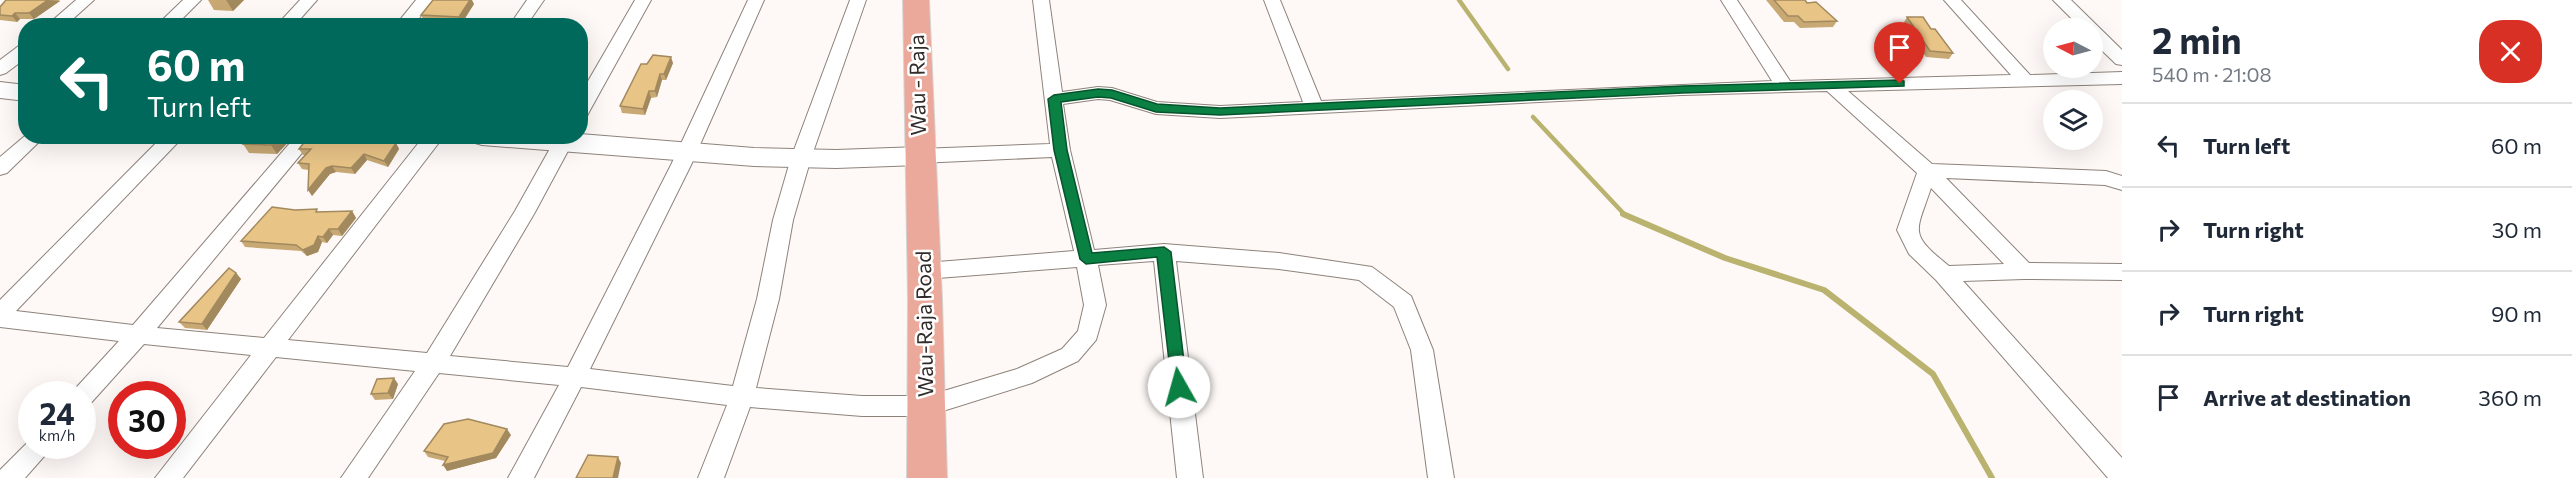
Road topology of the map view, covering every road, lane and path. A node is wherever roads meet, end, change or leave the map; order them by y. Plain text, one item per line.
1 (86, 0) edge
2 (193, 0) edge
3 (309, 0) edge
4 (425, 0) edge
5 (536, 0) edge
6 (643, 0) edge
7 (756, 0) edge
8 (858, 0) edge
9 (916, 0) edge
10 (1041, 0) edge
11 (1272, 0) edge
12 (1729, 0) edge
13 (1952, 0) edge
14 (2061, 0) edge
15 (64, 18) edge
16 (173, 18) edge
17 (292, 18) edge
18 (410, 18) edge
19 (523, 18) edge
20 (2079, 18) edge
21 (2103, 42) edge
22 (18, 55) edge
23 (2122, 60) edge
24 (0, 69) edge
25 (2122, 78) edge
26 (2026, 81) junction
27 (1832, 86) junction
28 (1785, 87) junction
29 (0, 90) edge
30 (18, 92) edge
31 (588, 98) edge
32 (1054, 99) junction
33 (1314, 107) junction
34 (588, 142) edge
35 (27, 144) edge
36 (167, 144) edge
37 (300, 144) edge
38 (429, 144) edge
39 (563, 144) edge
40 (1060, 150) junction
41 (686, 151) junction
42 (801, 158) junction
43 (919, 163) junction
44 (0, 168) edge
45 (1927, 171) junction
46 (2122, 183) edge
47 (1164, 252) junction
48 (1086, 259) junction
49 (925, 271) junction
50 (2024, 271) junction
51 (2122, 272) edge
52 (1944, 274) junction
53 (0, 316) edge
54 (140, 334) junction
55 (272, 346) junction
56 (433, 363) junction
57 (575, 377) junction
58 (96, 382) edge
59 (742, 397) junction
60 (927, 406) junction
61 (26, 459) edge
62 (2122, 476) edge
63 (9, 478) edge
64 (168, 478) edge
65 (354, 478) edge
66 (521, 478) edge
67 (711, 478) edge
68 (927, 478) edge
69 (1190, 478) edge
70 (1441, 478) edge

1 - 15 street
2 - 16 street
3 - 17 street
4 - 18 street
5 - 19 street
6 - 31 street
7 - 41 street
8 - 42 street
9 - 43 main road, Wau - Raja
10 - 32 street
11 - 33 street
12 - 28 street
13 - 26 street
14 - 20 street
21 - 23 street
22 - 24 street
25 - 26 street
26 - 27 street
27 - 28 street
27 - 45 street
28 - 33 street
29 - 30 street
32 - 33 street
32 - 40 street
34 - 41 street
35 - 44 street
36 - 53 street
37 - 54 street
38 - 55 street
39 - 56 street
40 - 43 street
40 - 48 street
41 - 42 street
41 - 57 street
42 - 43 street
42 - 59 street
43 - 49 main road, Wau-Raja Road
45 - 46 street
45 - 50 street
45 - 52 street
47 - 48 street
47 - 69 street
47 - 70 street
48 - 49 street
48 - 60 street
49 - 60 main road, Wau-Raja Road
50 - 51 street
50 - 52 street
52 - 62 street
53 - 54 street
54 - 55 street
54 - 58 street
55 - 56 street
55 - 64 street
56 - 57 street
56 - 65 street
57 - 59 street
57 - 66 street
59 - 60 street
59 - 67 street
60 - 68 main road, Wau-Raja Road
61 - 63 street

